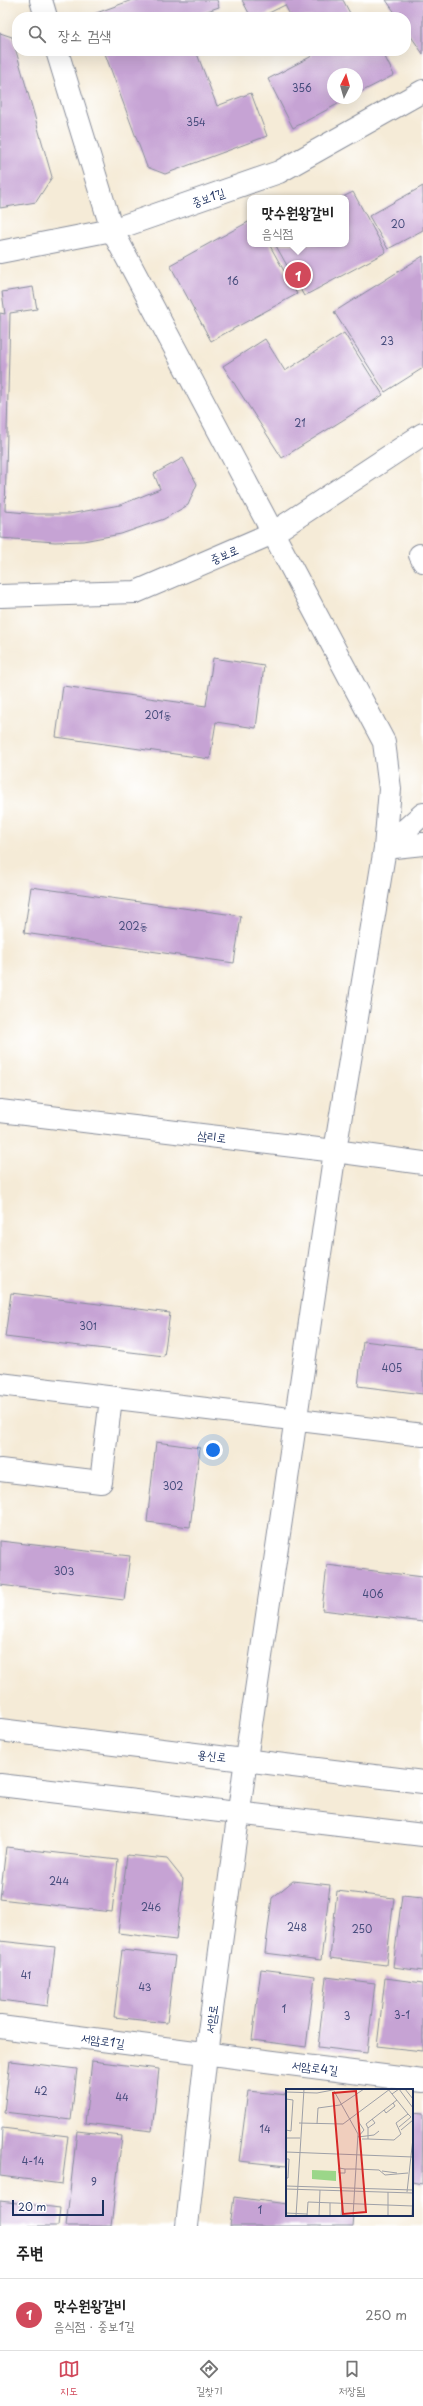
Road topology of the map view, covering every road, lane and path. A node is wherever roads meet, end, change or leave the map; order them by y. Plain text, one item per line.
1 (41, 0) edge
2 (45, 12) edge
3 (59, 56) edge
4 (423, 91) edge
5 (112, 230) junction
6 (0, 252) edge
7 (423, 434) edge
8 (273, 533) junction
9 (0, 596) edge
10 (423, 814) edge
11 (423, 844) edge
12 (386, 848) junction
13 (0, 1111) edge
14 (335, 1151) junction
15 (423, 1164) edge
16 (0, 1384) edge
17 (111, 1398) junction
18 (296, 1421) junction
19 (423, 1436) edge
20 (0, 1470) edge
21 (0, 1730) edge
22 (246, 1759) junction
23 (423, 1782) edge
24 (0, 1785) edge
25 (240, 1812) junction
26 (423, 1835) edge
27 (0, 2027) edge
28 (206, 2054) junction
29 (423, 2081) edge
30 (187, 2226) edge

1 - 2 street
3 - 5 street, 서암로
4 - 5 street, 중보1길
5 - 6 street, 중보1길
5 - 8 street, 서암로
7 - 8 street, 중보로
8 - 9 street, 중보로
8 - 12 street, 서암로
10 - 12 street
11 - 12 street
12 - 14 street, 서암로
13 - 14 street, 삼리로
14 - 15 street, 삼리로
14 - 18 street, 서암로
16 - 17 street
17 - 18 street
17 - 20 street
18 - 19 street
18 - 22 street, 서암로
21 - 22 street, 용신로
22 - 23 street, 용신로
22 - 25 street, 서암로
24 - 25 street
25 - 26 street
25 - 28 street, 서암로
27 - 28 street, 서암로1길
28 - 29 street, 서암로4길
28 - 30 street, 서암로

